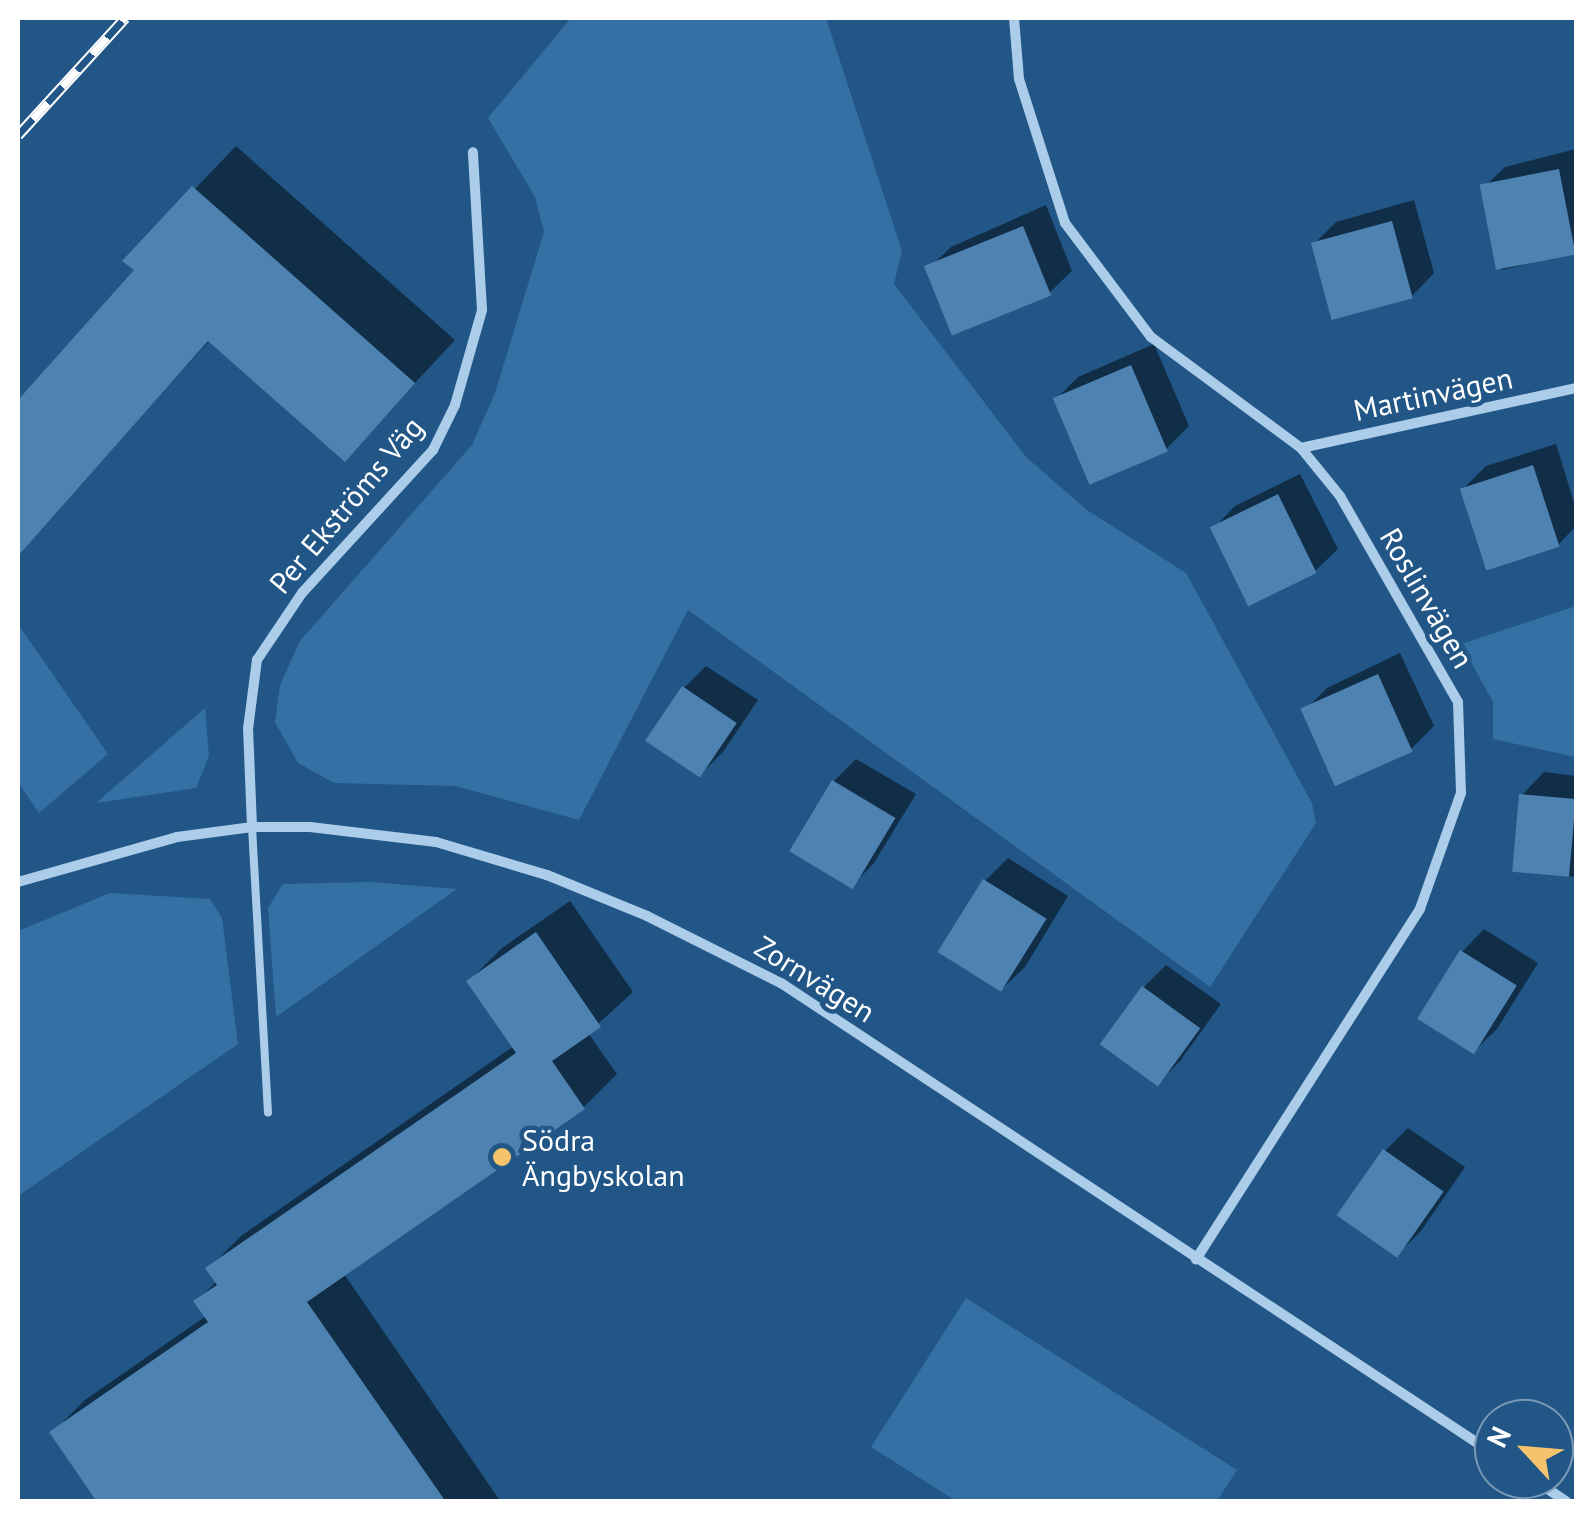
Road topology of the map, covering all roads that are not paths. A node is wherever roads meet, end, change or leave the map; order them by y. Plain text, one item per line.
1 (1014, 18) edge
2 (473, 152) dead end
3 (1576, 388) edge
4 (1301, 448) junction
5 (252, 827) junction
6 (18, 882) edge
7 (268, 1113) dead end
8 (1196, 1259) junction
9 (1474, 1441) edge

1 - 4 street, Roslinvägen
2 - 5 street, Per Ekströms Väg
3 - 4 street, Martinvägen
4 - 8 street, Roslinvägen
5 - 6 street, Zornvägen
5 - 7 lane
5 - 8 street, Zornvägen
8 - 9 street, Zornvägen

